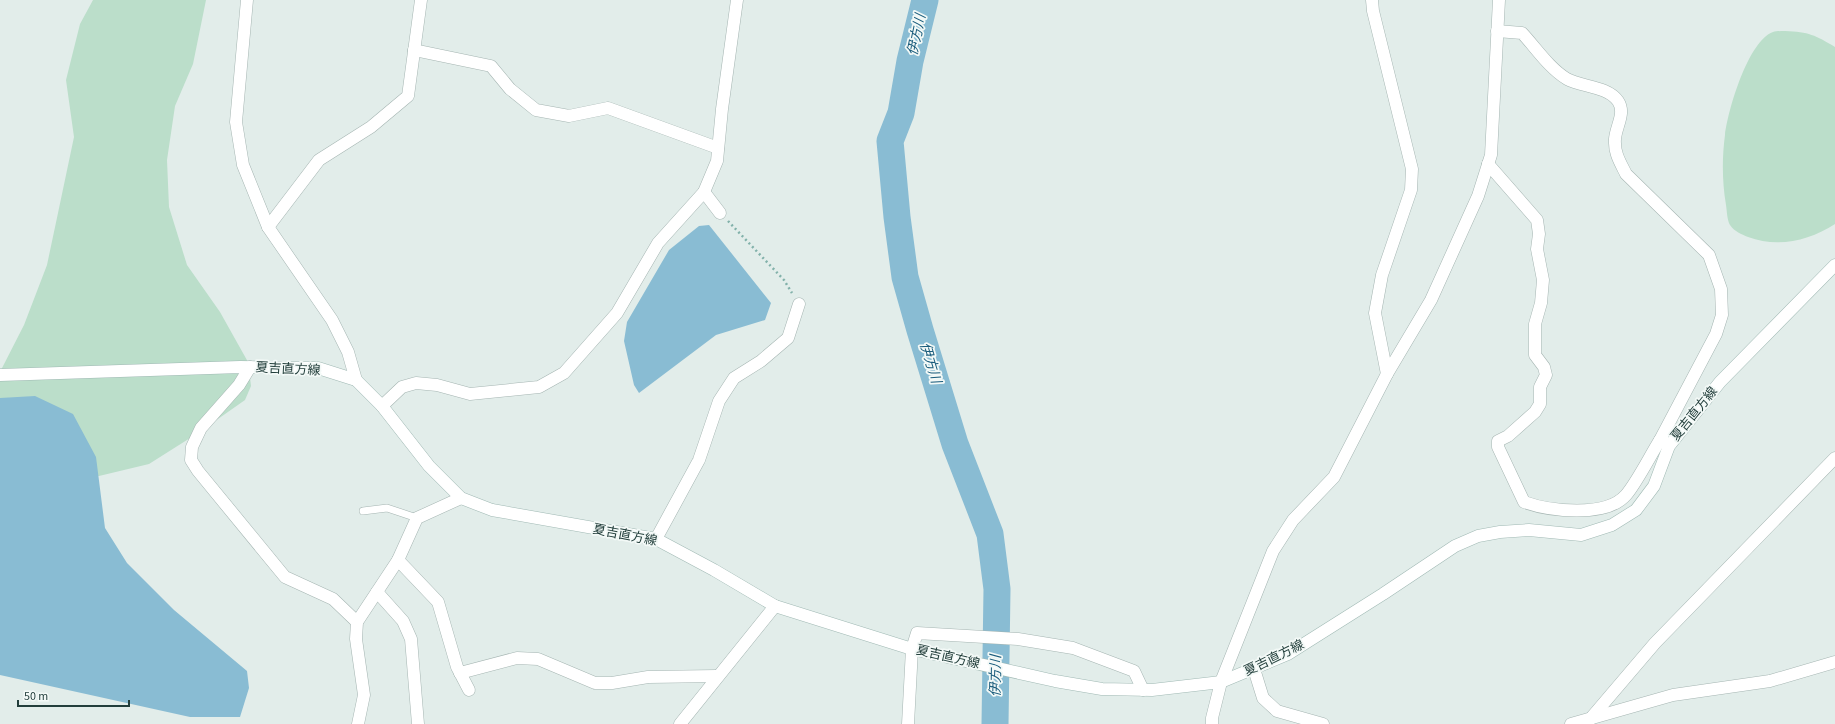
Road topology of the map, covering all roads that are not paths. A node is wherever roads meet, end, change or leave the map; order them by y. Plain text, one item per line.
1 (247, 0) edge
2 (421, 0) edge
3 (738, 0) edge
4 (1372, 0) edge
5 (1499, 0) edge
6 (1497, 31) junction
7 (414, 50) junction
8 (718, 148) junction
9 (1488, 164) junction
10 (704, 192) junction
11 (720, 213) road end
12 (268, 227) junction
13 (1835, 265) edge
14 (799, 304) road end
15 (250, 367) junction
16 (1387, 374) junction
17 (0, 375) edge
18 (356, 380) junction
19 (382, 406) junction
20 (1664, 443) junction
21 (1835, 458) edge
22 (461, 498) junction
23 (363, 511) dead end
24 (417, 518) junction
25 (656, 539) junction
26 (398, 560) junction
27 (377, 592) junction
28 (775, 606) junction
29 (357, 622) junction
30 (912, 649) junction
31 (1835, 662) edge
32 (1254, 669) junction
33 (460, 672) junction
34 (717, 676) junction
35 (1221, 682) junction
36 (469, 690) dead end
37 (1143, 690) junction
38 (1587, 722) edge
39 (358, 724) edge
40 (418, 724) edge
41 (680, 724) edge
42 (908, 724) edge
43 (1212, 724) edge
44 (1323, 724) edge
45 (1572, 724) edge

1 - 12 street
2 - 7 street
3 - 8 street
4 - 16 street
5 - 6 street
6 - 9 street
6 - 20 street
7 - 8 street
7 - 12 street
8 - 10 street
9 - 16 street
9 - 20 street
10 - 11 street
10 - 19 street
12 - 18 street
13 - 20 street, 夏吉直方線
14 - 25 street
15 - 17 street, 夏吉直方線
15 - 18 street, 夏吉直方線
15 - 29 street
16 - 35 street
18 - 19 street, 夏吉直方線
19 - 22 street, 夏吉直方線
20 - 32 street, 夏吉直方線
21 - 38 street
22 - 24 street
22 - 25 street, 夏吉直方線
23 - 24 lane
24 - 26 street
25 - 28 street, 夏吉直方線
26 - 27 street
26 - 33 street
27 - 29 street
27 - 40 street
28 - 30 street, 夏吉直方線
28 - 34 street
29 - 39 street
30 - 37 street, 夏吉直方線
30 - 37 street
30 - 42 street
31 - 38 street
32 - 35 street, 夏吉直方線
32 - 44 street
33 - 34 street
33 - 36 street
34 - 41 street
35 - 37 street, 夏吉直方線
35 - 43 street
38 - 45 street

